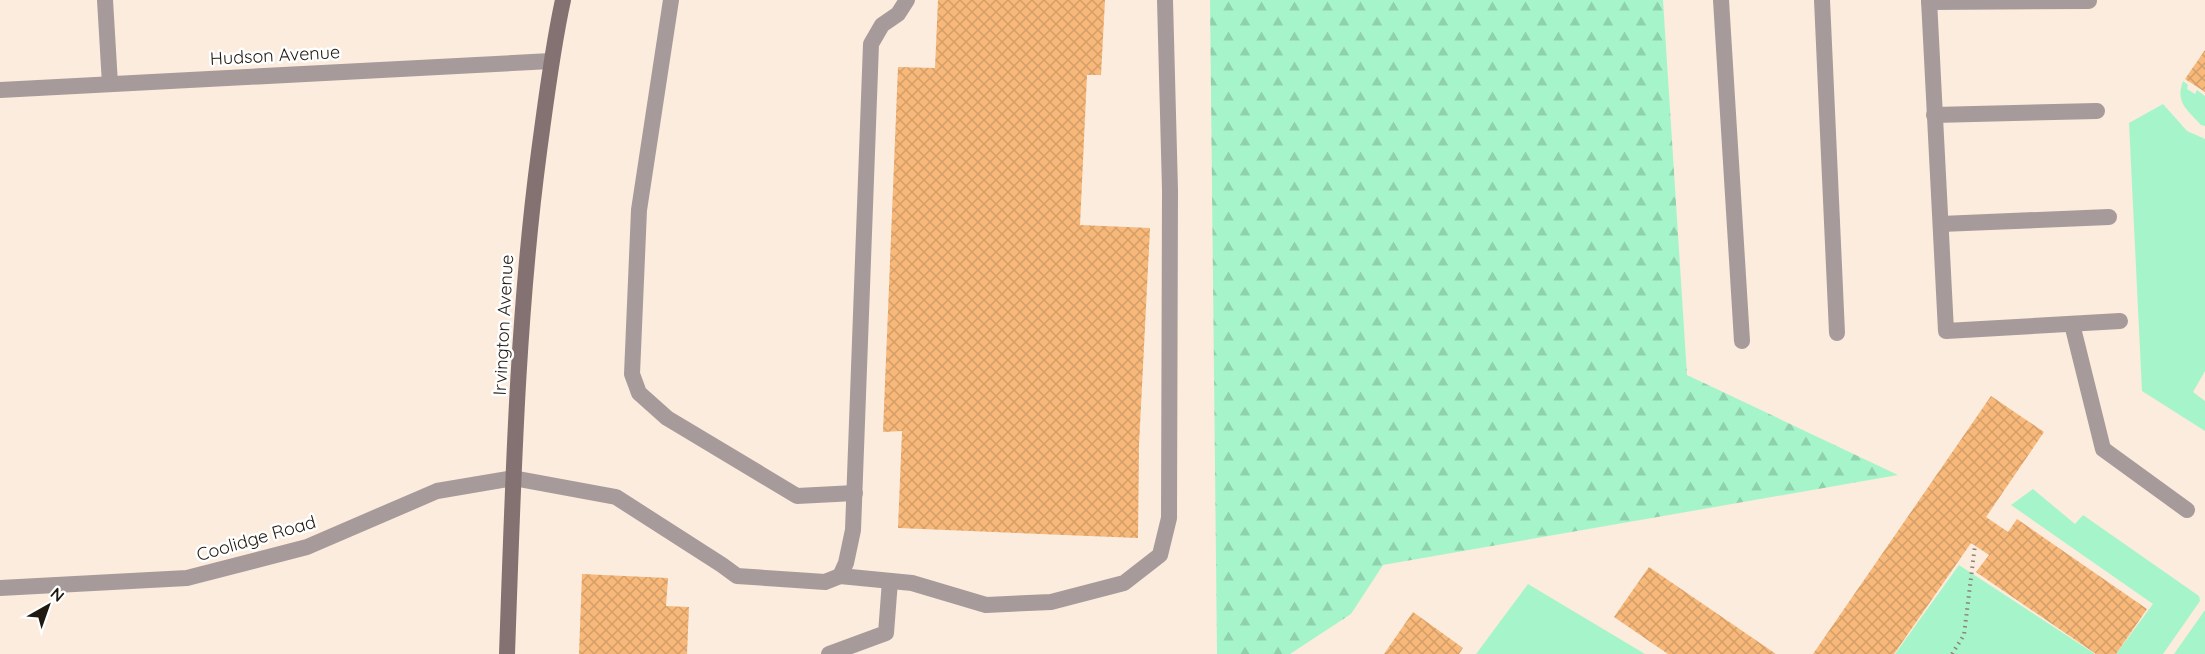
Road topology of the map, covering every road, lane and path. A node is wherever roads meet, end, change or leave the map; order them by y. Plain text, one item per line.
1 (105, 0) edge
2 (563, 0) edge
3 (671, 0) edge
4 (907, 0) edge
5 (1165, 0) edge
6 (1721, 0) edge
7 (1822, 0) edge
8 (1929, 1) edge
9 (2089, 1) edge
10 (551, 61) junction
11 (110, 84) junction
12 (0, 90) edge
13 (2097, 111) dead end
14 (1934, 115) junction
15 (2109, 217) dead end
16 (1941, 224) junction
17 (2120, 321) dead end
18 (2072, 324) junction
19 (1837, 333) dead end
20 (1742, 341) dead end
21 (513, 478) junction
22 (855, 493) junction
23 (2187, 510) dead end
24 (1975, 546) dead end
25 (840, 576) junction
26 (890, 581) junction
27 (0, 588) edge
28 (507, 654) edge
29 (829, 654) edge
30 (1952, 654) edge

1 - 11 street
2 - 10 main road, Irvington Avenue
3 - 22 street
4 - 22 street
5 - 26 street
6 - 20 street
7 - 19 street
8 - 9 street
8 - 14 street
10 - 11 street, Hudson Avenue
10 - 21 main road, Irvington Avenue
11 - 12 street, Hudson Avenue
13 - 14 street
14 - 16 street
15 - 16 street
16 - 18 street
17 - 18 street
18 - 23 street
21 - 25 street
21 - 27 street, Coolidge Road
21 - 28 main road, Irvington Avenue
22 - 25 street
24 - 30 path
25 - 26 street
26 - 29 street

